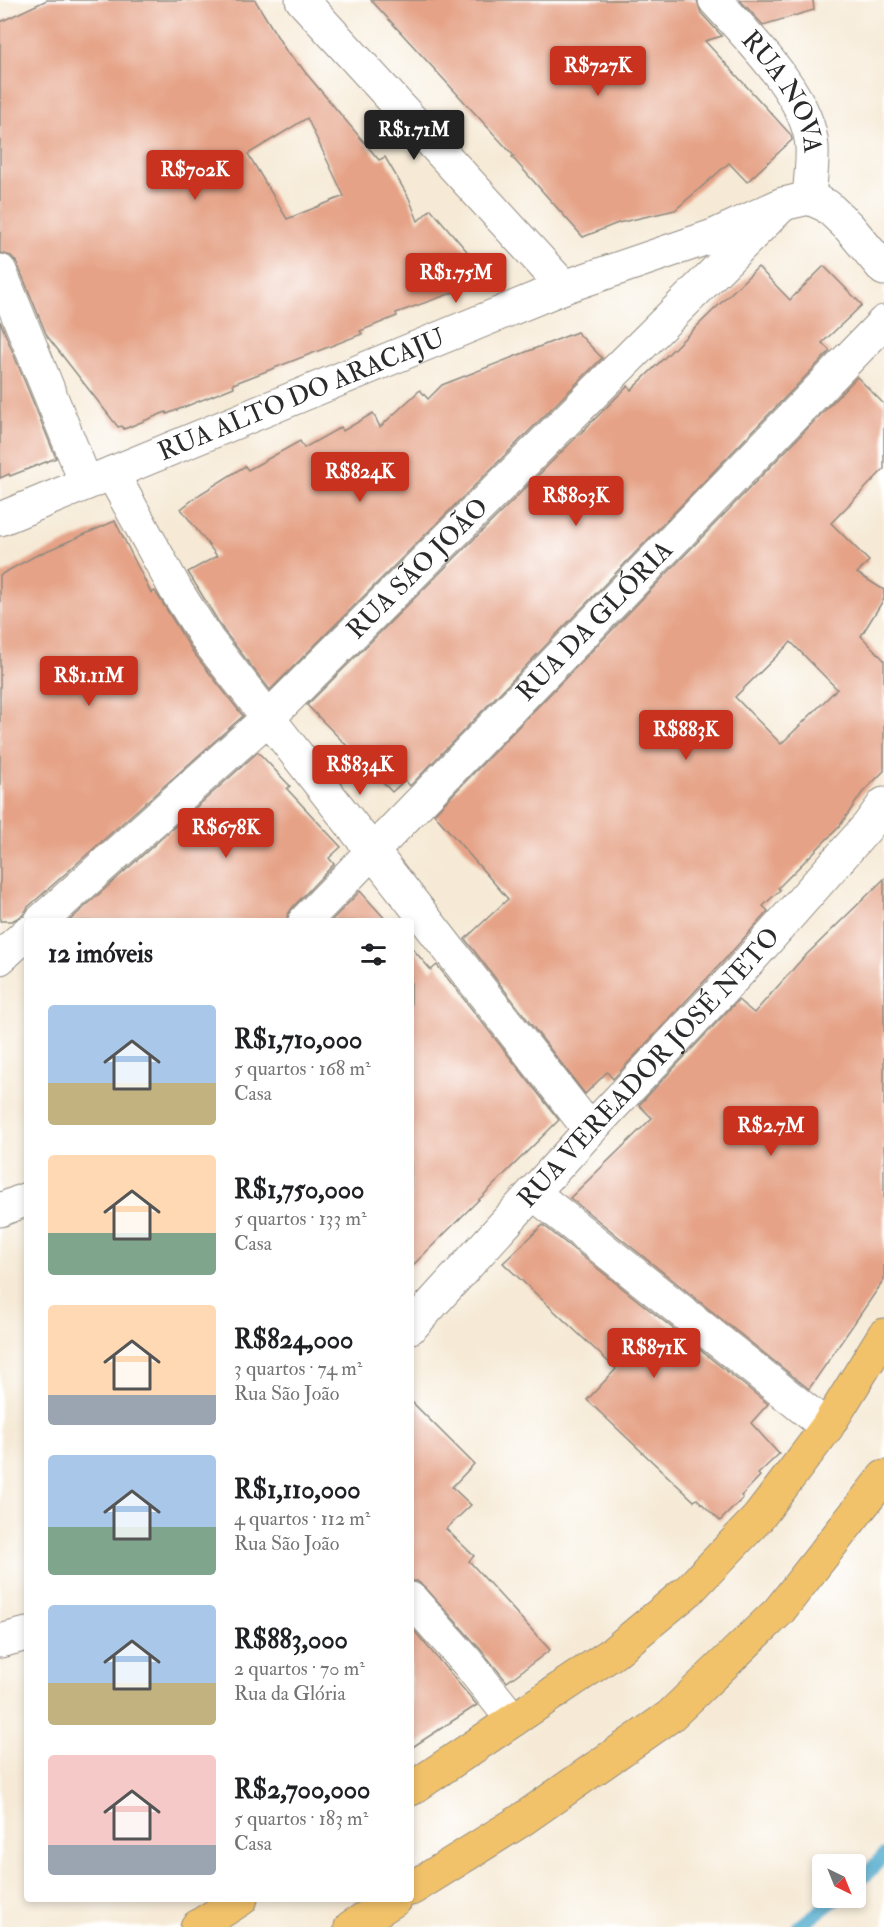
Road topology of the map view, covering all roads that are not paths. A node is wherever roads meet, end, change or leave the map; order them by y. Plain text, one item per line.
1 (302, 0) edge
2 (715, 0) edge
3 (796, 201) junction
4 (884, 269) edge
5 (0, 271) edge
6 (564, 287) junction
7 (884, 322) edge
8 (99, 478) junction
9 (0, 519) edge
10 (268, 718) junction
11 (884, 804) edge
12 (371, 851) junction
13 (44, 918) edge
14 (308, 918) edge
15 (24, 936) edge
16 (0, 958) edge
17 (590, 1131) junction
18 (533, 1192) junction
19 (24, 1200) edge
20 (0, 1210) edge
21 (414, 1325) edge
22 (884, 1335) edge
23 (827, 1427) junction
24 (884, 1477) edge
25 (414, 1602) edge
26 (24, 1635) edge
27 (0, 1641) edge
28 (513, 1720) junction
29 (414, 1787) edge
30 (414, 1887) edge
31 (236, 1902) edge
32 (391, 1902) edge
33 (197, 1927) edge
34 (351, 1927) edge

1 - 6 street
2 - 3 street, RUA NOVA
3 - 4 street
3 - 6 street, RUA ALTO DO ARACAJU
3 - 10 street, RUA SÃO JOÃO
5 - 8 street
6 - 8 street, RUA ALTO DO ARACAJU
7 - 12 street, RUA DA GLÓRIA
8 - 9 street, RUA ALTO DO ARACAJU
8 - 10 street
10 - 12 street
10 - 13 street, RUA SÃO JOÃO
11 - 17 street, RUA VEREADOR JOSÉ NETO
12 - 14 street, RUA DA GLÓRIA
12 - 17 street
15 - 16 street
17 - 18 street, RUA VEREADOR JOSÉ NETO
18 - 21 street, RUA VEREADOR JOSÉ NETO
18 - 23 street
19 - 20 street
22 - 23 main road
23 - 28 main road
24 - 30 main road
25 - 28 street
26 - 27 street
28 - 29 main road
31 - 33 main road
32 - 34 main road

